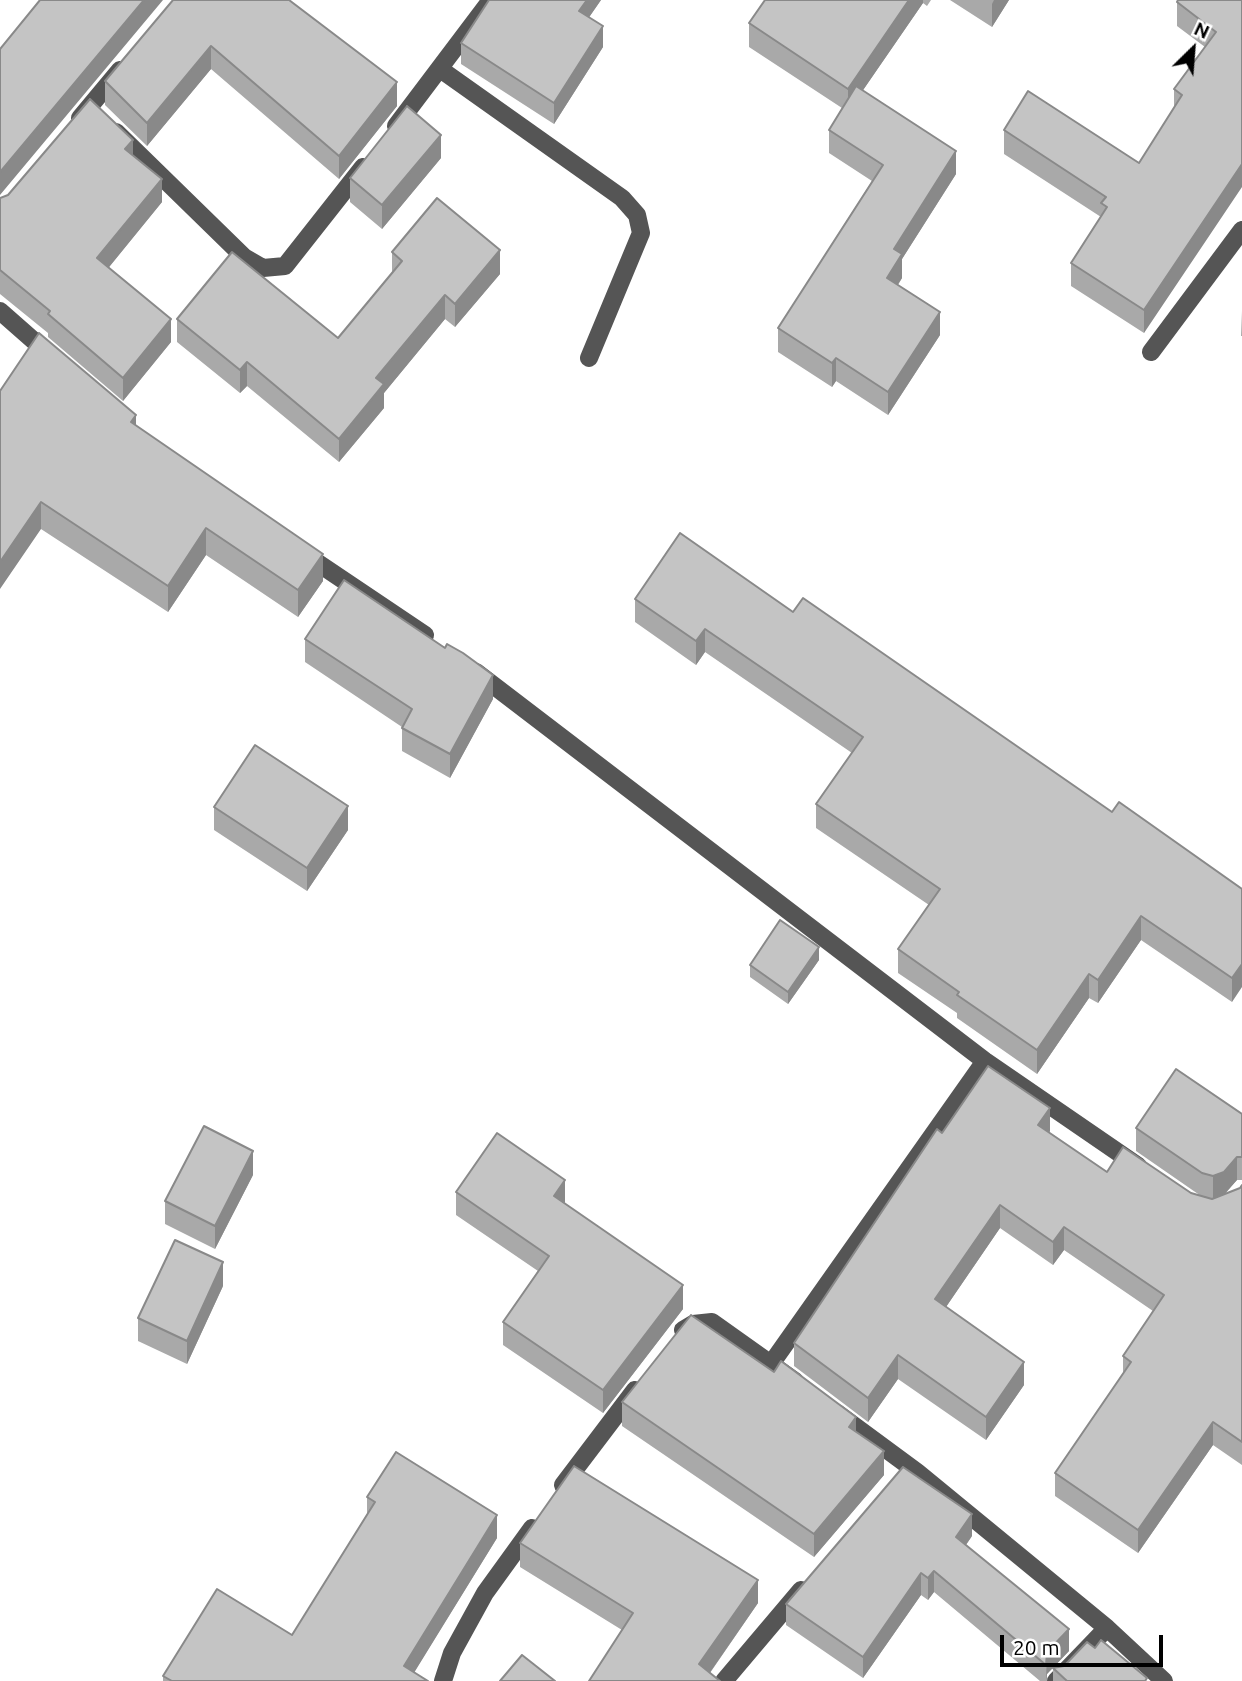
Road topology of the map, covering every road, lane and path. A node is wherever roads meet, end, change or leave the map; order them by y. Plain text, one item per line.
1 (491, 0) edge
2 (134, 53) edge
3 (440, 69) junction
4 (90, 106) junction
5 (72, 127) edge
6 (1242, 230) edge
7 (0, 311) edge
8 (1151, 352) dead end
9 (589, 358) dead end
10 (67, 370) edge
11 (291, 545) edge
12 (436, 643) edge
13 (458, 659) edge
14 (985, 1061) junction
15 (1153, 1176) edge
16 (673, 1341) edge
17 (771, 1364) junction
18 (649, 1373) edge
19 (811, 1578) edge
20 (1107, 1628) junction
21 (443, 1681) edge
22 (724, 1681) edge
23 (1056, 1681) edge
24 (1164, 1681) edge

1 - 3 street
2 - 4 street
3 - 4 street
3 - 9 street
4 - 5 street
6 - 8 street
7 - 10 street
11 - 12 street
13 - 14 street
14 - 15 street
14 - 17 street
16 - 17 street
17 - 20 street
18 - 21 street
19 - 22 street
20 - 23 street
20 - 24 street

